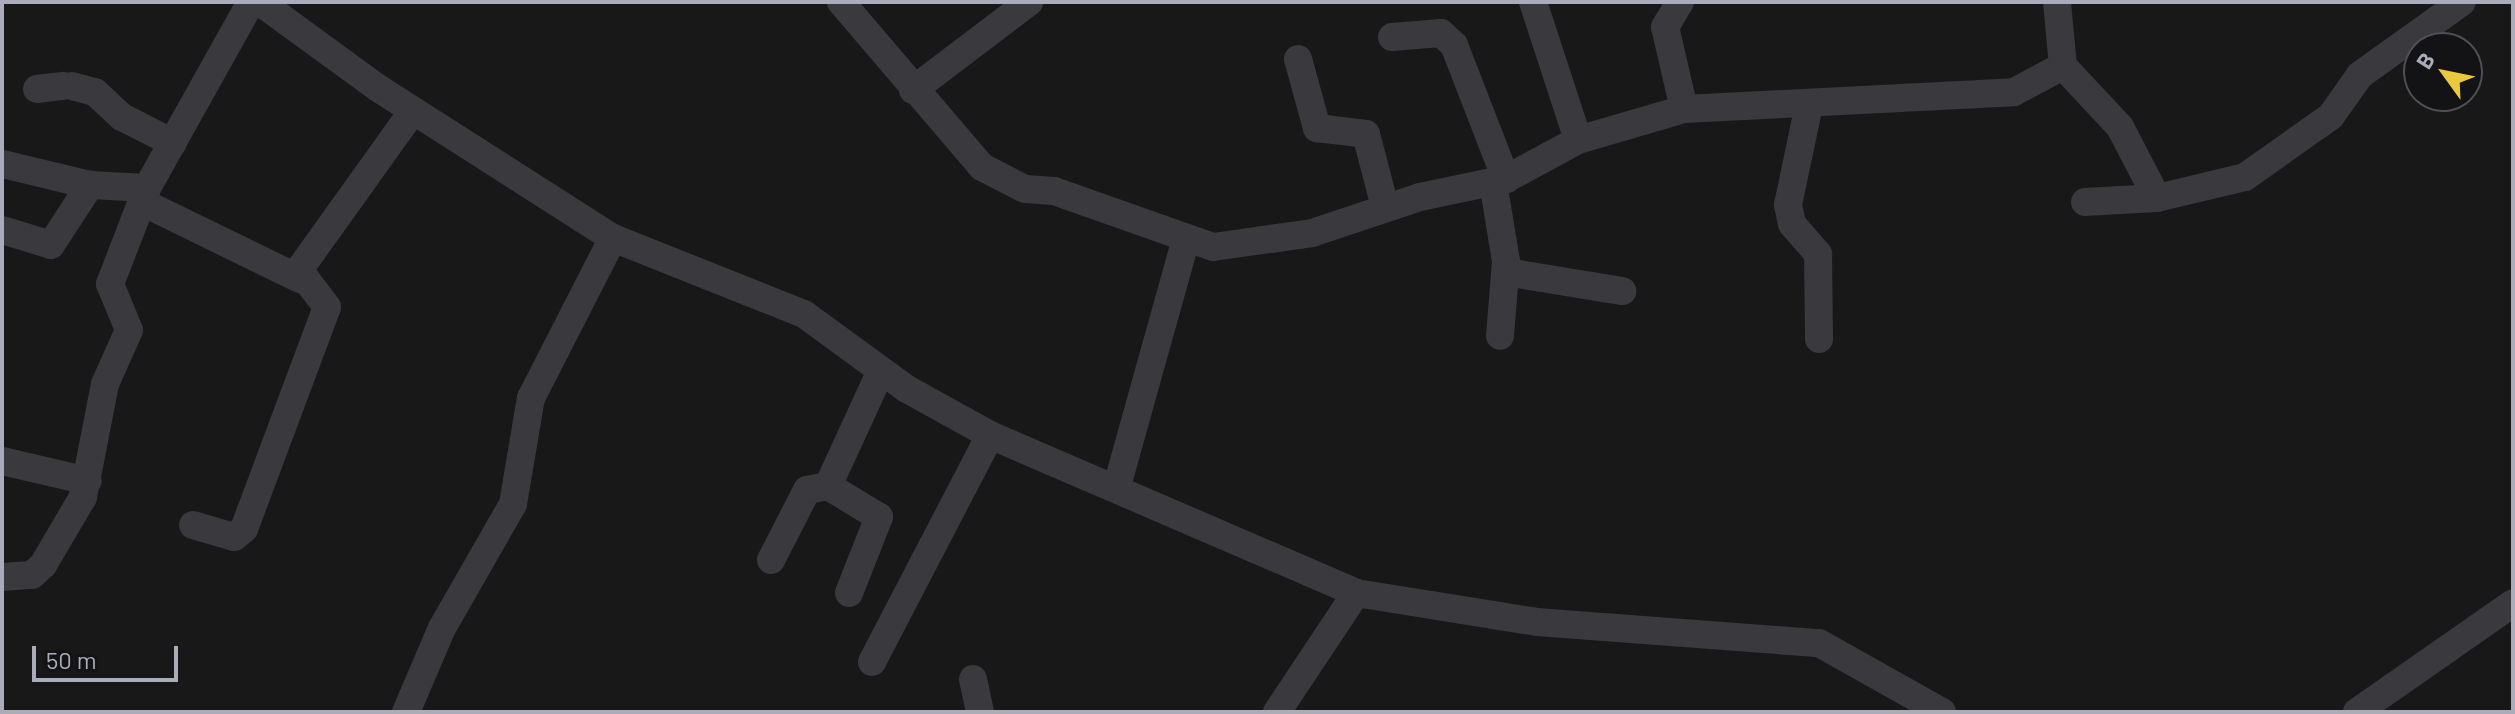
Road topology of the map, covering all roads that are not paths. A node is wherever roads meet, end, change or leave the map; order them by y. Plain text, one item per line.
1 (251, 2) edge
2 (260, 2) edge
3 (841, 2) edge
4 (1029, 2) edge
5 (1533, 2) edge
6 (2057, 2) edge
7 (2462, 2) edge
8 (1671, 5) edge
9 (1392, 37) dead end
10 (1298, 59) dead end
11 (2063, 66) junction
12 (57, 87) dead end
13 (913, 90) junction
14 (1809, 105) junction
15 (1684, 109) junction
16 (413, 111) junction
17 (1578, 140) junction
18 (173, 143) junction
19 (3, 164) edge
20 (1499, 181) junction
21 (90, 185) junction
22 (144, 195) junction
23 (2157, 198) junction
24 (2085, 202) dead end
25 (1385, 207) junction
26 (2, 230) edge
27 (613, 238) junction
28 (1185, 243) junction
29 (1506, 272) junction
30 (300, 279) junction
31 (1622, 291) dead end
32 (1500, 336) dead end
33 (1819, 339) dead end
34 (881, 371) junction
35 (990, 435) junction
36 (2, 461) edge
37 (88, 481) junction
38 (828, 486) junction
39 (1117, 486) junction
40 (193, 525) dead end
41 (771, 560) dead end
42 (2, 577) edge
43 (849, 593) dead end
44 (1356, 593) junction
45 (2513, 603) edge
46 (872, 662) dead end
47 (973, 679) dead end
48 (1285, 710) edge
49 (406, 712) edge
50 (980, 712) edge
51 (1942, 712) edge
52 (2357, 712) edge

1 - 18 street
2 - 16 street
3 - 13 street
4 - 13 street
5 - 17 street
6 - 11 street
7 - 23 street
8 - 15 street
9 - 20 street
10 - 25 street
11 - 14 street
11 - 23 street
12 - 18 street
13 - 28 street
14 - 15 street
14 - 33 street
15 - 17 street
16 - 27 street
16 - 30 street
17 - 20 street
18 - 22 street
19 - 21 street
20 - 25 street
20 - 29 street
21 - 22 street
21 - 26 street
22 - 30 street
22 - 37 street
23 - 24 street
25 - 28 street
27 - 34 street
27 - 49 street
28 - 39 street
29 - 31 street
29 - 32 street
30 - 40 street
34 - 35 street
34 - 38 street
35 - 39 street
35 - 46 street
36 - 37 street
37 - 42 street
38 - 41 street
38 - 43 street
39 - 44 street
44 - 48 street
44 - 51 street
45 - 52 street
47 - 50 street

